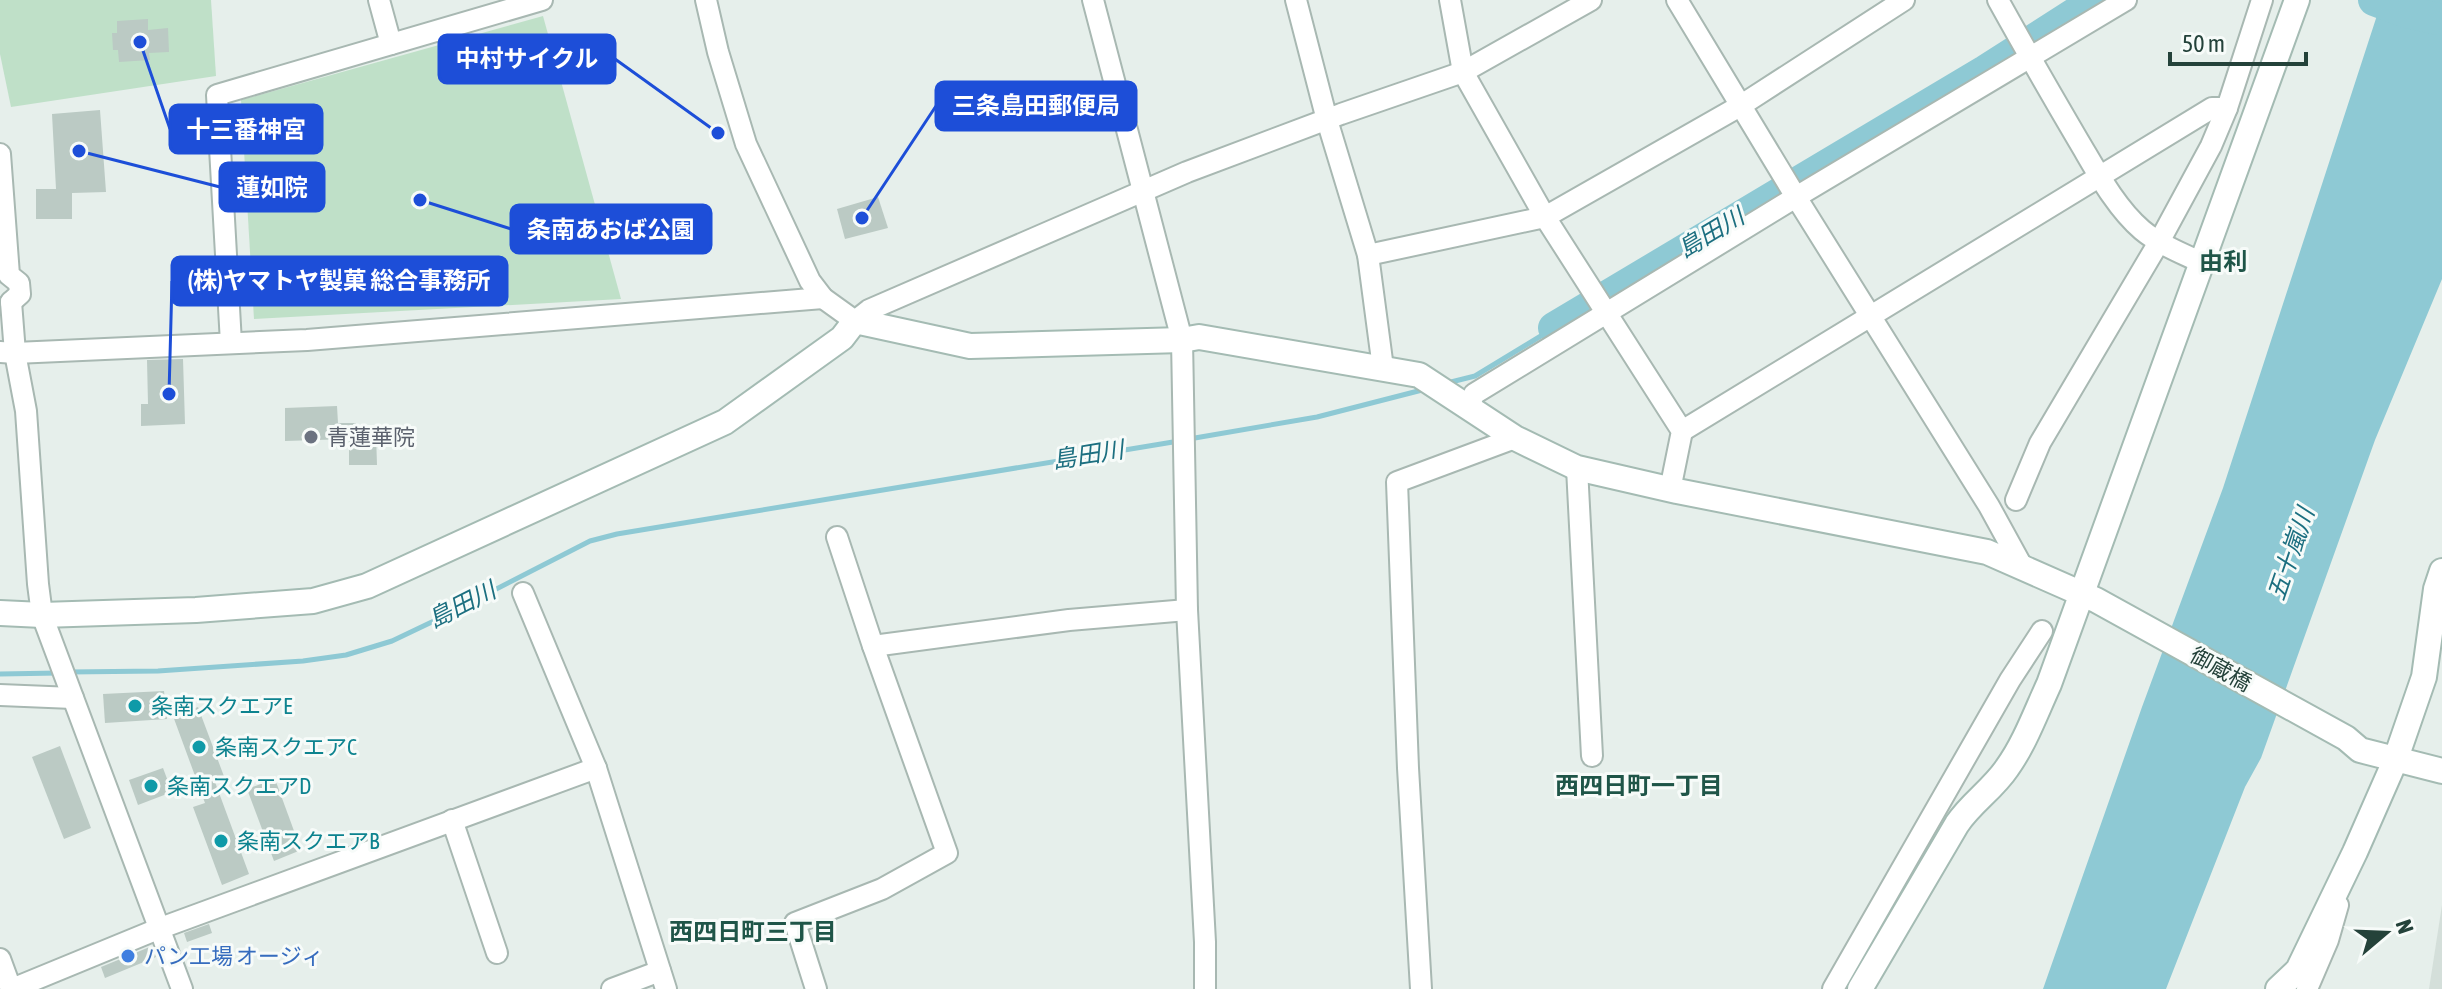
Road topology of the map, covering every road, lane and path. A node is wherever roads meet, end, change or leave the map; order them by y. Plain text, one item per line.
1 (379, 0) edge
2 (542, 0) edge
3 (706, 0) edge
4 (1093, 0) edge
5 (1296, 0) edge
6 (1450, 0) edge
7 (1591, 0) edge
8 (1677, 0) edge
9 (1904, 0) edge
10 (1998, 0) edge
11 (2126, 0) edge
12 (2262, 0) edge
13 (2297, 0) edge
14 (391, 44) junction
15 (2029, 57) junction
16 (1463, 72) junction
17 (1740, 106) junction
18 (2227, 108) junction
19 (1327, 120) junction
20 (0, 154) edge
21 (2100, 178) junction
22 (1143, 191) junction
23 (1796, 197) junction
24 (1545, 217) junction
25 (2159, 242) junction
26 (1368, 255) junction
27 (2202, 263) junction
28 (5, 279) edge
29 (823, 298) junction
30 (5, 299) edge
31 (1608, 312) junction
32 (1871, 316) junction
33 (855, 321) junction
34 (1182, 340) junction
35 (231, 343) junction
36 (7, 352) edge
37 (1383, 368) junction
38 (1469, 408) junction
39 (1682, 431) junction
40 (1515, 438) junction
41 (1577, 468) junction
42 (1670, 490) junction
43 (2016, 500) dead end
44 (837, 537) dead end
45 (2023, 568) junction
46 (2442, 571) edge
47 (523, 593) dead end
48 (2089, 597) junction
49 (1187, 610) junction
50 (0, 613) edge
51 (42, 615) junction
52 (2042, 631) dead end
53 (873, 646) junction
54 (0, 695) edge
55 (73, 698) junction
56 (1592, 756) dead end
57 (2395, 761) junction
58 (596, 768) junction
59 (2442, 771) edge
60 (452, 820) junction
61 (2355, 852) junction
62 (158, 929) junction
63 (497, 953) dead end
64 (0, 959) edge
65 (663, 980) edge
66 (12, 989) edge
67 (182, 989) edge
68 (612, 989) edge
69 (816, 989) edge
70 (1205, 989) edge
71 (1421, 989) edge
72 (1833, 989) edge
73 (1860, 989) edge
74 (2278, 989) edge
75 (2307, 989) edge

1 - 14 street
2 - 14 street
3 - 29 street
4 - 22 street
5 - 19 street
6 - 16 street
7 - 16 street
8 - 17 street
9 - 17 street
10 - 15 street
11 - 15 street
12 - 18 street
13 - 27 street
14 - 35 street
15 - 21 street
15 - 23 street
16 - 19 street
16 - 24 street
17 - 23 street
17 - 24 street
18 - 21 street
18 - 25 street
19 - 22 street
19 - 26 street
20 - 28 street
21 - 25 street
21 - 32 street
22 - 33 street
22 - 34 street
23 - 31 street
23 - 32 street
24 - 26 street
24 - 31 street
25 - 27 street
25 - 43 street
26 - 37 street
27 - 48 street
28 - 30 street
29 - 33 street
29 - 35 street
30 - 36 street
31 - 38 street
31 - 39 street
32 - 39 street
32 - 45 street
33 - 34 street, 御蔵橋
33 - 51 street
34 - 37 street, 御蔵橋
34 - 49 street
35 - 36 street
36 - 51 street
37 - 38 street, 御蔵橋
38 - 40 street, 御蔵橋
39 - 42 street
40 - 41 street, 御蔵橋
40 - 71 street
41 - 42 street, 御蔵橋
41 - 56 street
42 - 45 street, 御蔵橋
44 - 53 street
45 - 48 street, 御蔵橋
46 - 57 street
47 - 58 street
48 - 57 street, 御蔵橋
48 - 73 street
49 - 53 street
49 - 70 street
50 - 51 street
51 - 55 street
52 - 72 street
53 - 69 street
54 - 55 street
55 - 62 street
57 - 59 street, 御蔵橋
57 - 61 street
58 - 60 street
58 - 65 street
60 - 62 street
60 - 63 street
61 - 74 street
61 - 75 street
62 - 66 street
62 - 67 street
64 - 66 street
65 - 68 street

